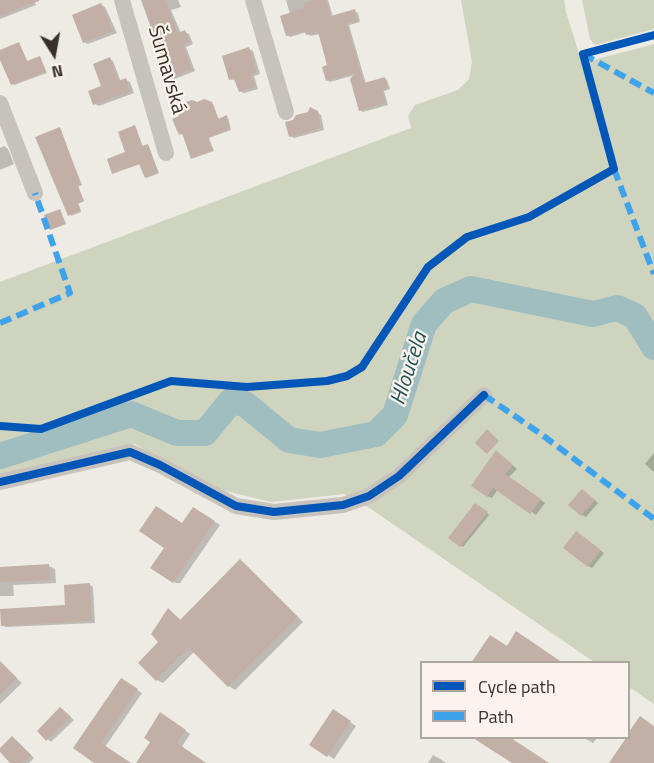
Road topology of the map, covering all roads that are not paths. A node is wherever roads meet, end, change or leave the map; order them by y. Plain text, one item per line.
1 (122, 0) edge
2 (253, 0) edge
3 (0, 103) edge
4 (286, 112) dead end
5 (166, 153) dead end
6 (35, 193) dead end
7 (484, 395) dead end
8 (0, 482) edge

1 - 5 street, Šumavská
2 - 4 street
3 - 6 street
7 - 8 street

